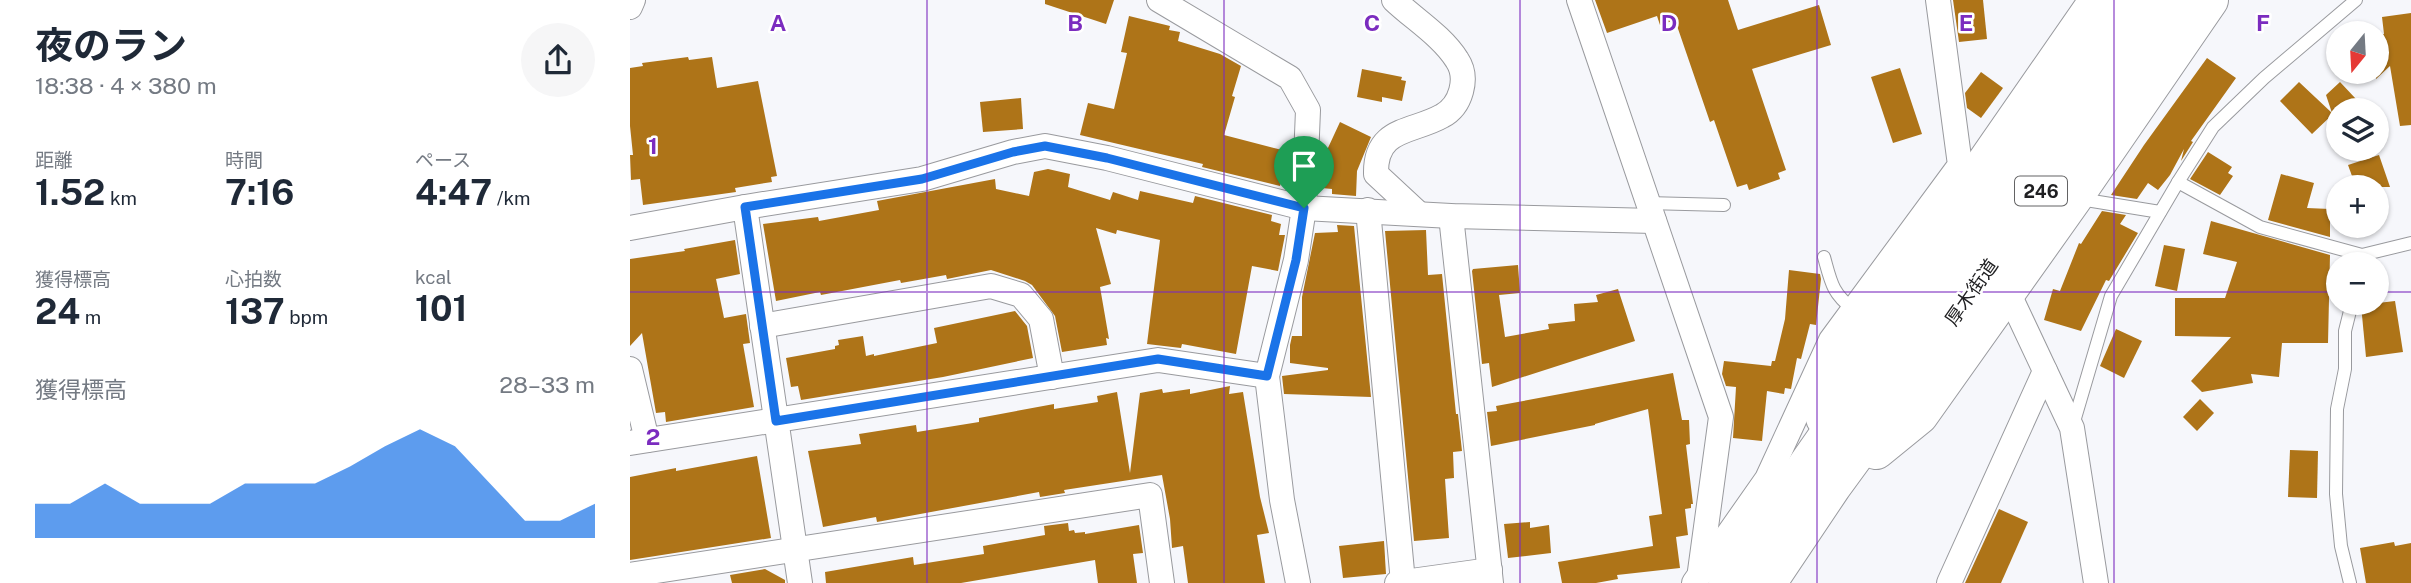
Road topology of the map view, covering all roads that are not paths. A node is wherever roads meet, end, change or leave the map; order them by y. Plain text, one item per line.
1 (633, 0) edge
2 (1159, 0) edge
3 (1394, 0) edge
4 (1578, 0) edge
5 (1938, 0) edge
6 (2078, 0) edge
7 (2099, 0) edge
8 (2133, 0) edge
9 (2356, 0) edge
10 (2189, 4) edge
11 (630, 7) edge
12 (2006, 103) dead end
13 (2178, 182) junction
14 (2073, 198) junction
15 (1724, 205) dead end
16 (745, 207) junction
17 (1304, 208) junction
18 (1368, 210) junction
19 (1651, 212) junction
20 (2160, 212) junction
21 (1418, 213) junction
22 (1451, 216) junction
23 (630, 228) edge
24 (2411, 243) edge
25 (2337, 252) edge
26 (2385, 252) edge
27 (1824, 257) dead end
28 (2007, 290) junction
29 (1853, 309) junction
30 (2349, 315) edge
31 (762, 326) junction
32 (630, 369) edge
33 (1895, 371) junction
34 (2045, 371) junction
35 (1267, 376) junction
36 (1052, 377) junction
37 (776, 421) junction
38 (2072, 428) junction
39 (639, 442) edge
40 (1821, 475) junction
41 (795, 549) junction
42 (630, 575) edge
43 (1490, 576) edge
44 (1707, 580) edge
45 (1400, 582) edge
46 (800, 583) edge
47 (1161, 583) edge
48 (1297, 583) edge
49 (1766, 583) edge
50 (1949, 583) edge
51 (2096, 583) edge
52 (2350, 583) edge

1 - 11 street
2 - 17 street
3 - 21 street
4 - 19 street
5 - 29 street
6 - 12 street
7 - 40 highway
8 - 33 highway, 厚木街道 / 246
9 - 13 lane
10 - 14 highway
10 - 33 highway, 厚木街道 / 246
13 - 20 lane
13 - 25 lane
14 - 20 lane
14 - 28 highway
15 - 19 lane
16 - 17 street
16 - 23 street
16 - 31 street
17 - 18 street
17 - 35 street
18 - 21 street
18 - 45 street
19 - 22 street
19 - 44 street
20 - 38 lane
21 - 22 street
22 - 43 street
24 - 26 lane
27 - 29 lane
28 - 34 street
28 - 40 highway
29 - 44 street
30 - 52 lane
31 - 36 street
31 - 37 street
32 - 39 street
33 - 40 highway, 厚木街道 / 246
34 - 38 street
34 - 50 street
35 - 36 street
35 - 48 street
36 - 37 street
37 - 39 street
37 - 41 street
38 - 51 street
40 - 44 highway, 厚木街道 / 246
40 - 49 highway, 厚木街道 / 246
41 - 42 street
41 - 46 street
41 - 47 street
43 - 45 street

